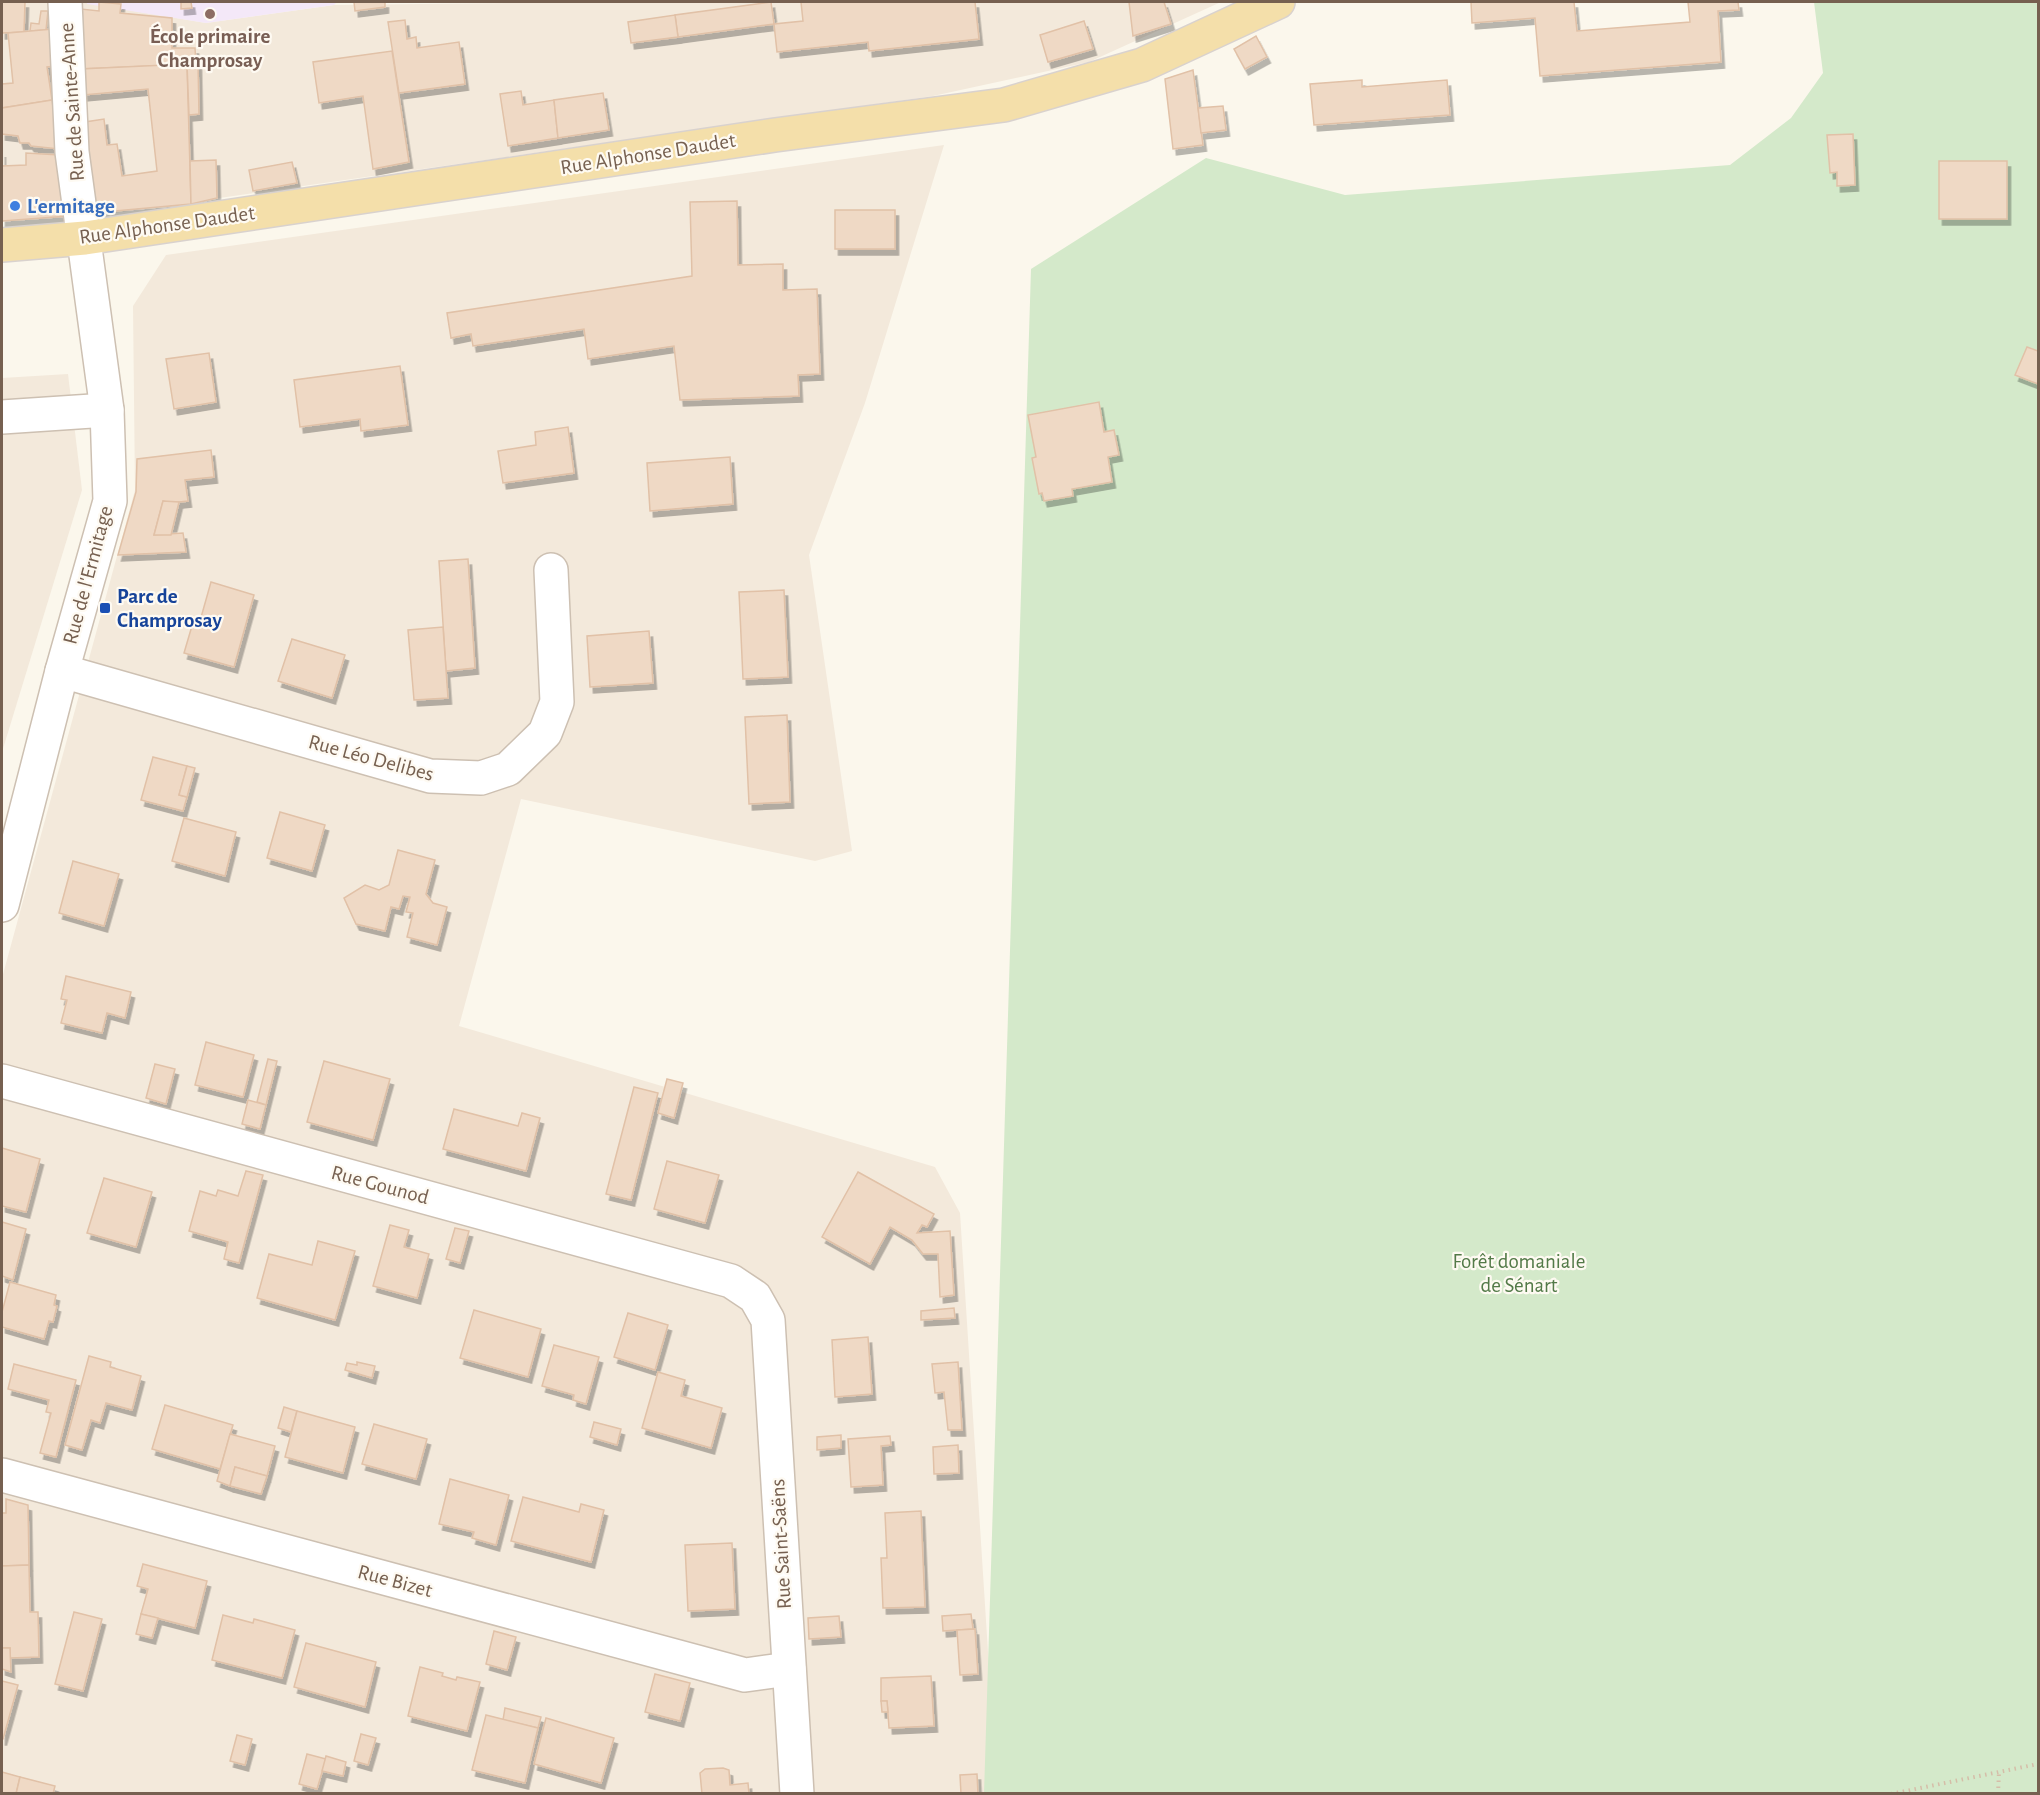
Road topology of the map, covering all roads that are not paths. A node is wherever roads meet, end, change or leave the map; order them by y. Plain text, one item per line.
1 (65, 2) edge
2 (1278, 2) edge
3 (85, 238) junction
4 (2, 246) edge
5 (107, 410) junction
6 (2, 417) edge
7 (551, 570) dead end
8 (62, 671) junction
9 (2, 905) edge
10 (2, 1081) edge
11 (755, 1297) joint
12 (2, 1475) edge
13 (789, 1669) junction
14 (796, 1794) edge

1 - 3 street, Rue de Sainte-Anne
2 - 3 main road, Rue Alphonse Daudet
3 - 4 main road, Rue Alphonse Daudet
3 - 5 street, Rue de l'Ermitage
5 - 6 street
5 - 8 street, Rue de l'Ermitage
7 - 8 street, Rue Léo Delibes
8 - 9 street, Rue de l'Ermitage
10 - 11 street, Rue Gounod
11 - 13 street, Rue Saint-Saëns
12 - 13 street, Rue Bizet
13 - 14 street, Rue Saint-Saëns

